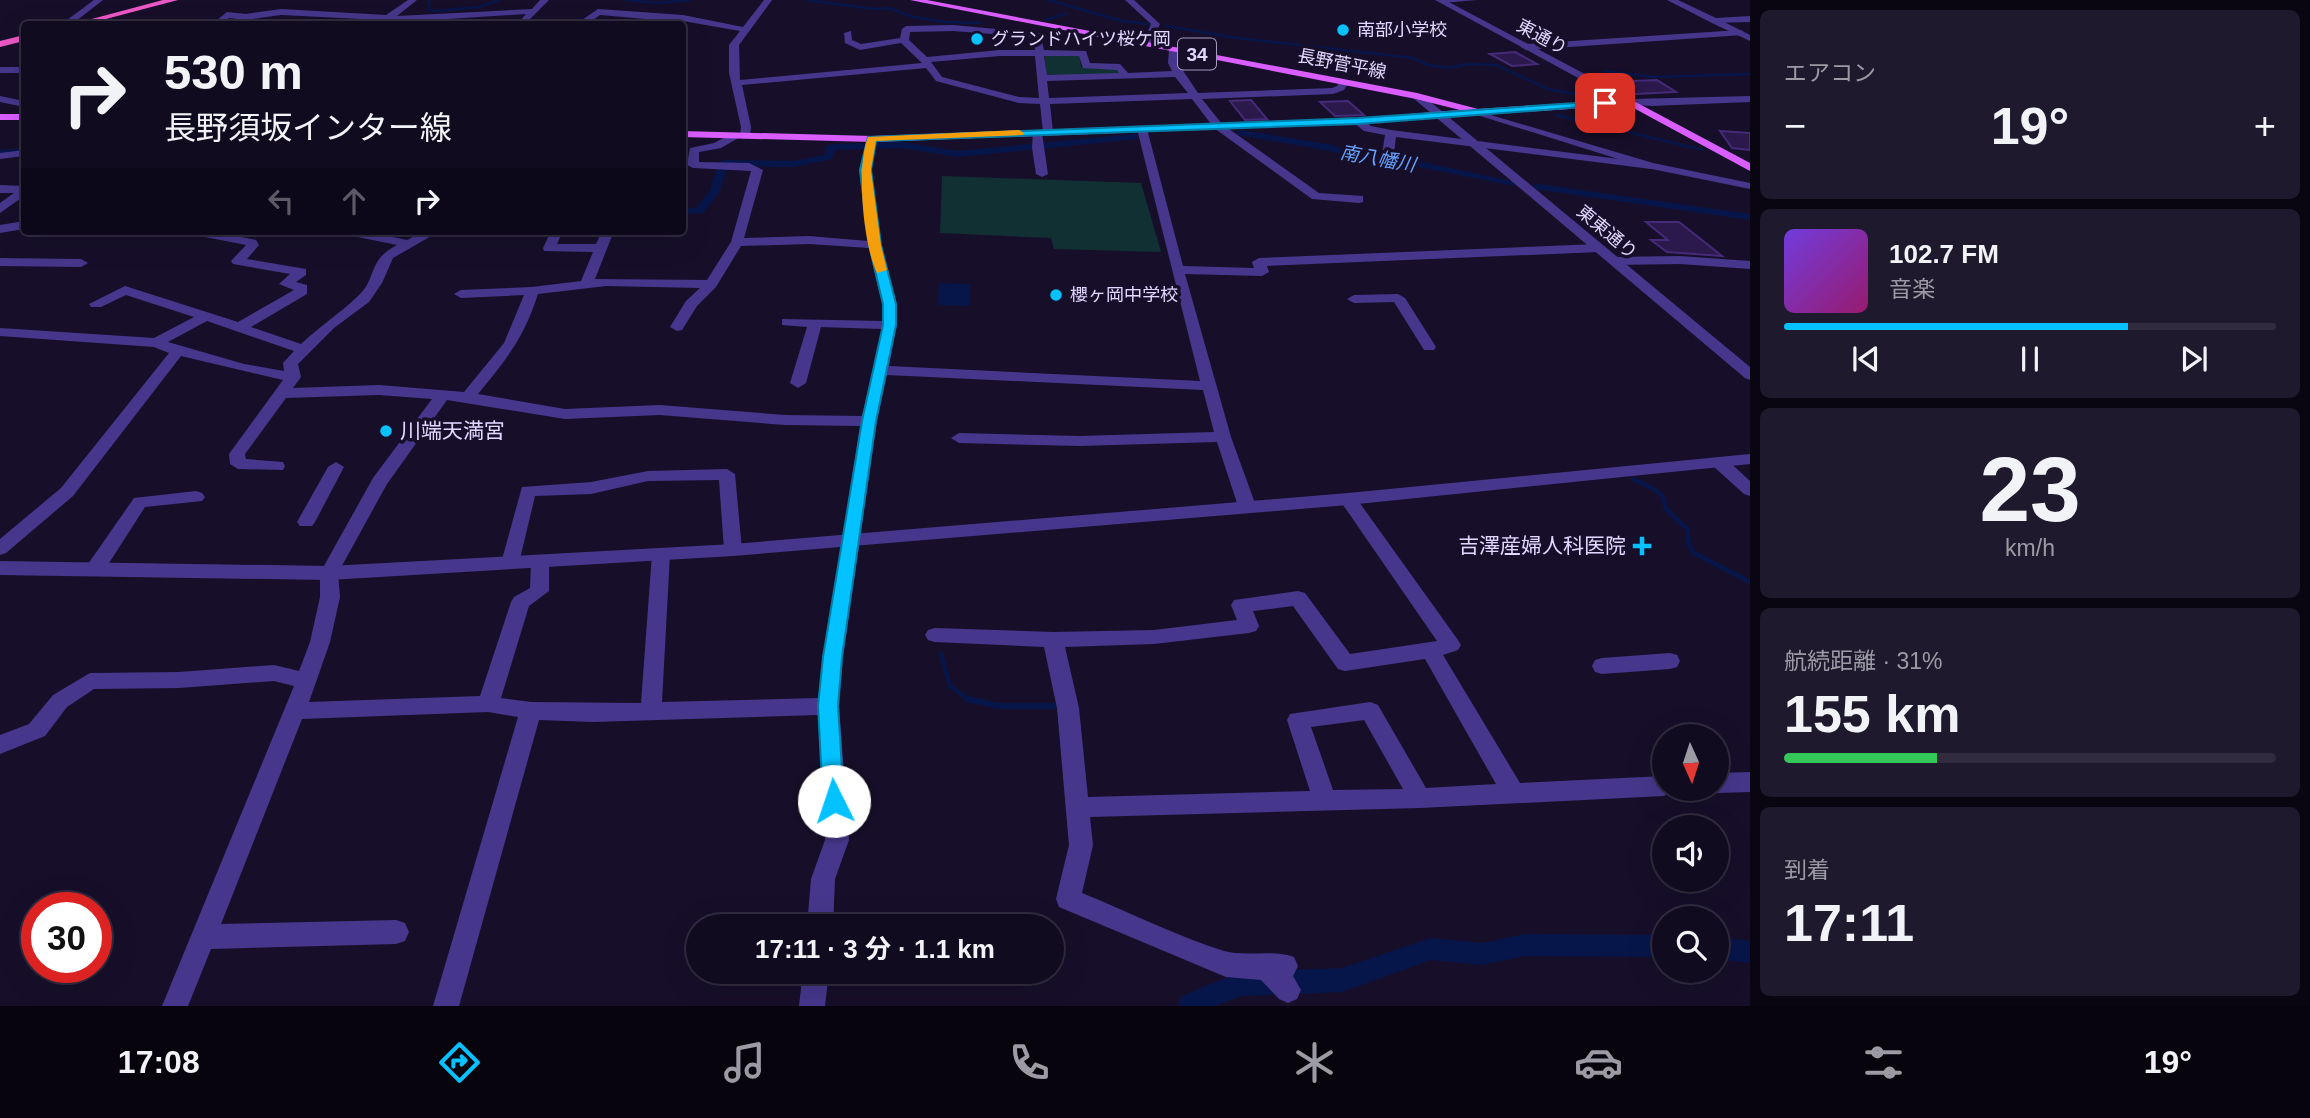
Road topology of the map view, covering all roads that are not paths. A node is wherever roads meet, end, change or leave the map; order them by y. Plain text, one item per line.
1 (99, 0) edge
2 (174, 0) edge
3 (413, 0) edge
4 (545, 0) edge
5 (767, 0) edge
6 (914, 0) edge
7 (1129, 0) edge
8 (1473, 0) edge
9 (1671, 0) edge
10 (288, 1) edge
11 (1441, 1) edge
12 (936, 2) edge
13 (533, 11) junction
14 (287, 12) junction
15 (474, 13) junction
16 (989, 15) junction
17 (389, 18) junction
18 (1750, 19) edge
19 (71, 21) edge
20 (88, 21) edge
21 (220, 21) edge
22 (277, 21) edge
23 (382, 21) edge
24 (470, 21) edge
25 (524, 21) edge
26 (586, 21) edge
27 (666, 21) edge
28 (1715, 21) junction
29 (686, 23) edge
30 (746, 30) junction
31 (985, 30) junction
32 (848, 33) dead end
33 (1740, 33) junction
34 (1750, 38) edge
35 (21, 39) edge
36 (904, 40) junction
37 (0, 44) edge
38 (1147, 45) junction
39 (1526, 47) junction
40 (1174, 50) junction
41 (1040, 52) junction
42 (927, 63) junction
43 (0, 70) edge
44 (21, 70) edge
45 (1178, 74) junction
46 (1126, 75) junction
47 (1043, 78) junction
48 (1344, 82) junction
49 (736, 83) junction
50 (1750, 93) edge
51 (1195, 96) junction
52 (1417, 96) junction
53 (0, 99) edge
54 (1750, 99) edge
55 (1044, 101) junction
56 (1630, 102) junction
57 (21, 103) edge
58 (1478, 112) junction
59 (1440, 115) junction
60 (0, 117) edge
61 (21, 117) edge
62 (1358, 121) junction
63 (1218, 126) junction
64 (1142, 129) junction
65 (1043, 133) junction
66 (1391, 133) junction
67 (686, 134) edge
68 (740, 136) junction
69 (870, 143) junction
70 (1476, 144) junction
71 (21, 154) edge
72 (1, 157) edge
73 (1387, 159) dead end
74 (1651, 166) junction
75 (688, 167) edge
76 (1750, 168) edge
77 (1042, 174) dead end
78 (1750, 186) edge
79 (0, 189) edge
80 (21, 190) edge
81 (21, 192) edge
82 (1359, 199) dead end
83 (0, 209) edge
84 (13, 227) edge
85 (213, 235) edge
86 (366, 235) edge
87 (425, 235) edge
88 (555, 235) edge
89 (607, 235) edge
90 (0, 238) edge
91 (737, 242) junction
92 (408, 244) junction
93 (875, 245) junction
94 (602, 248) junction
95 (1600, 248) junction
96 (1614, 261) junction
97 (0, 262) edge
98 (81, 263) dead end
99 (1750, 265) edge
100 (1177, 270) junction
101 (587, 283) junction
102 (711, 284) junction
103 (532, 291) junction
104 (461, 294) dead end
105 (1354, 299) dead end
106 (96, 304) dead end
107 (206, 316) junction
108 (787, 322) dead end
109 (815, 323) junction
110 (890, 325) junction
111 (677, 327) dead end
112 (239, 328) junction
113 (0, 332) edge
114 (156, 342) junction
115 (1429, 347) dead end
116 (302, 349) junction
117 (178, 351) junction
118 (881, 370) junction
119 (1750, 375) edge
120 (293, 377) junction
121 (798, 383) dead end
122 (1210, 386) junction
123 (283, 393) junction
124 (444, 394) junction
125 (468, 397) junction
126 (869, 421) junction
127 (1223, 437) junction
128 (959, 438) dead end
129 (1750, 460) edge
130 (1719, 462) junction
131 (277, 466) dead end
132 (336, 467) dead end
133 (1750, 490) edge
134 (196, 497) dead end
135 (1348, 499) junction
136 (1247, 506) junction
137 (306, 522) dead end
138 (850, 541) junction
139 (0, 549) edge
140 (733, 550) junction
141 (661, 554) junction
142 (540, 561) junction
143 (510, 563) junction
144 (0, 568) edge
145 (95, 569) junction
146 (329, 573) junction
147 (935, 635) dead end
148 (1053, 640) junction
149 (1430, 650) junction
150 (1670, 661) dead end
151 (1602, 666) dead end
152 (305, 681) junction
153 (488, 704) junction
154 (828, 706) junction
155 (651, 710) junction
156 (295, 711) junction
157 (531, 711) junction
158 (0, 746) edge
159 (1750, 782) edge
160 (1729, 783) edge
161 (1652, 787) edge
162 (1514, 793) junction
163 (1420, 799) junction
164 (1325, 801) junction
165 (1078, 807) junction
166 (821, 914) edge
167 (396, 932) dead end
168 (204, 937) junction
169 (1278, 974) dead end
170 (815, 984) edge
171 (175, 1006) edge
172 (446, 1006) edge
173 (812, 1006) edge

1 - 19 street
2 - 20 highway
3 - 17 street
4 - 13 street
5 - 30 street
6 - 12 main road, 長野菅平線 / 34
7 - 38 street
8 - 11 street
9 - 28 street
10 - 14 street
11 - 39 street, 東通り
12 - 16 main road, 長野菅平線 / 34
13 - 15 street
13 - 25 street
14 - 17 street
14 - 21 street
14 - 22 street
15 - 17 street
15 - 24 street
16 - 31 street
16 - 38 main road, 長野菅平線 / 34
17 - 23 street
18 - 28 street
26 - 27 street
28 - 33 street
29 - 30 street
30 - 49 street
31 - 36 street
31 - 41 street
32 - 36 street
33 - 34 street
33 - 39 street
35 - 37 highway
36 - 42 street
38 - 40 main road, 長野菅平線 / 34
39 - 56 street, 東通り
40 - 45 street
40 - 48 main road, 長野菅平線 / 34
41 - 42 street
41 - 46 street
41 - 47 street
42 - 49 street
42 - 55 street
43 - 44 street
45 - 46 street
45 - 51 street
46 - 47 street
47 - 55 street
48 - 51 street
48 - 52 main road, 長野菅平線 / 34
49 - 68 street
50 - 56 street
51 - 55 street
51 - 63 street
52 - 58 main road, 長野菅平線 / 34
52 - 59 street, 東東通り
53 - 57 street
54 - 56 street
55 - 65 street
56 - 58 main road, 長野菅平線 / 34
56 - 76 main road
58 - 59 main road
58 - 74 street
59 - 62 main road
59 - 70 street, 東東通り
60 - 61 main road
62 - 63 main road
62 - 66 street
63 - 64 main road
63 - 82 street
64 - 65 main road
64 - 100 street
65 - 69 main road
65 - 77 street
66 - 70 street
66 - 73 street
67 - 68 main road
68 - 69 main road
68 - 75 street
69 - 93 street
70 - 74 street
70 - 95 street, 東東通り
71 - 72 street
74 - 78 street
75 - 91 street
79 - 80 street
81 - 83 street
84 - 90 street
85 - 112 street
86 - 92 street
87 - 92 street
88 - 94 street
89 - 94 street
91 - 93 street
91 - 102 street
92 - 116 street
93 - 110 street
94 - 101 street
95 - 96 street, 東東通り
95 - 100 street
96 - 99 street
96 - 119 street, 東東通り
97 - 98 street
100 - 122 street
101 - 102 street
101 - 103 street
102 - 111 street
103 - 104 street
103 - 125 street
105 - 115 street
106 - 107 street
107 - 112 street
107 - 114 street
108 - 109 street
109 - 110 street
109 - 121 street
110 - 118 street
112 - 116 street
113 - 114 street
114 - 117 street
116 - 120 street
117 - 120 street
117 - 139 street
118 - 122 street
118 - 126 street
120 - 123 street
122 - 127 street
123 - 124 street
123 - 131 street
124 - 125 street
124 - 146 street
125 - 126 street
126 - 138 street
127 - 128 street
127 - 136 street
129 - 130 street
130 - 133 street
130 - 135 street
132 - 137 street
134 - 145 street
135 - 136 street
135 - 149 street
136 - 138 street
138 - 140 street
138 - 154 street
140 - 141 street
140 - 143 street
141 - 142 street
141 - 155 street
142 - 143 street
142 - 153 street
143 - 146 street
144 - 145 street
145 - 146 street
146 - 152 street
147 - 148 street
148 - 149 street
148 - 165 street
149 - 162 street
150 - 151 street
152 - 156 street
152 - 158 street
153 - 156 street
153 - 157 street
154 - 155 street
154 - 166 street
155 - 157 street
156 - 168 street
157 - 172 street
159 - 160 street
161 - 162 street
162 - 163 street
163 - 164 street
163 - 164 street
164 - 165 street
165 - 169 street
167 - 168 street
168 - 171 street
170 - 173 street

